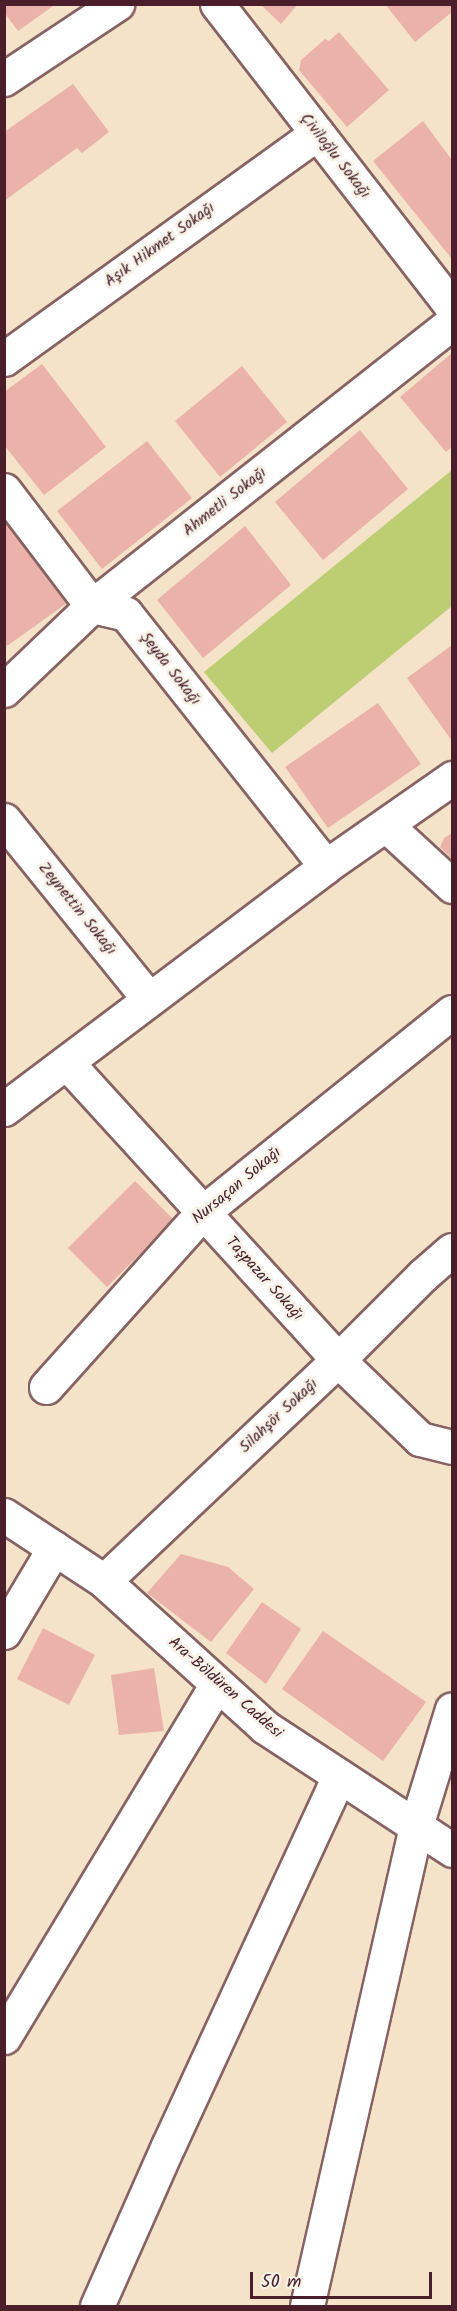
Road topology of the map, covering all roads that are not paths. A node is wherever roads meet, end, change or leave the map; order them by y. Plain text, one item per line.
1 (217, 4) edge
2 (100, 9) edge
3 (4, 79) edge
4 (317, 133) junction
5 (453, 307) edge
6 (453, 323) edge
7 (4, 359) edge
8 (4, 490) edge
9 (92, 606) junction
10 (4, 690) edge
11 (453, 778) edge
12 (4, 820) edge
13 (386, 825) junction
14 (326, 866) junction
15 (453, 886) edge
16 (149, 999) junction
17 (453, 1012) edge
18 (67, 1063) junction
19 (4, 1109) edge
20 (202, 1212) junction
21 (453, 1250) edge
22 (338, 1360) junction
23 (46, 1387) dead end
24 (453, 1447) edge
25 (4, 1515) edge
26 (54, 1548) junction
27 (104, 1581) junction
28 (4, 1632) edge
29 (218, 1684) junction
30 (453, 1709) edge
31 (339, 1776) junction
32 (416, 1827) junction
33 (453, 1850) edge
34 (4, 2037) edge
35 (97, 2307) edge
36 (307, 2307) edge

1 - 4 street, Çiviloğlu Sokağı
2 - 3 street
4 - 5 street, Çiviloğlu Sokağı
4 - 7 street, Aşık Hikmet Sokağı
6 - 9 street, Ahmetli Sokağı
8 - 9 street
9 - 10 street, Ahmetli Sokağı
9 - 14 street, Şeyda Sokağı
11 - 13 street
12 - 16 street, Zeynettin Sokağı
13 - 14 street
13 - 15 street
14 - 16 street
16 - 18 street
17 - 20 street, Nursaçan Sokağı
18 - 19 street
18 - 20 street, Taşpazar Sokağı
20 - 22 street, Taşpazar Sokağı
20 - 23 street, Nursaçan Sokağı
21 - 22 street, Silahşör Sokağı
22 - 24 street, Taşpazar Sokağı
22 - 27 street, Silahşör Sokağı
25 - 26 street, Ara-Böldüren Caddesi
26 - 27 street, Ara-Böldüren Caddesi
26 - 28 street
27 - 29 street, Ara-Böldüren Caddesi
29 - 31 street, Ara-Böldüren Caddesi
29 - 34 street
30 - 32 street
31 - 32 street, Ara-Böldüren Caddesi
31 - 35 street
32 - 33 street, Ara-Böldüren Caddesi
32 - 36 street

